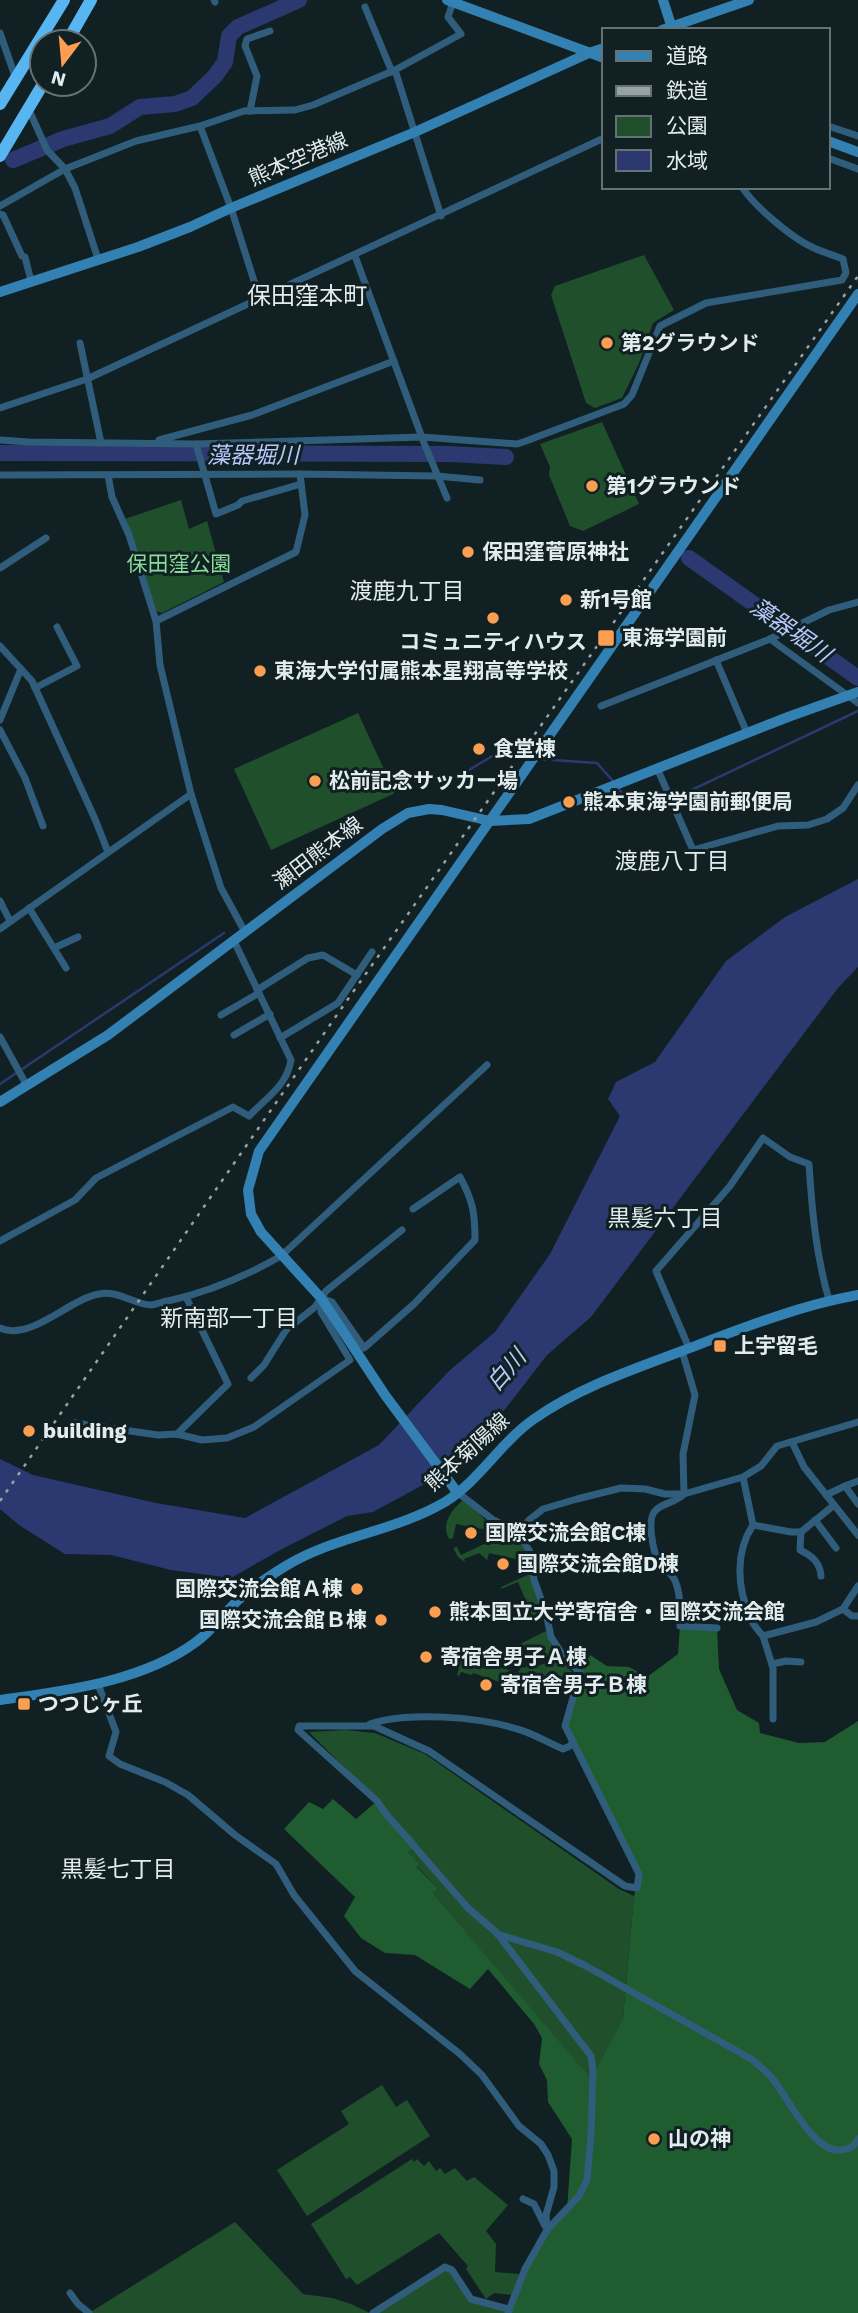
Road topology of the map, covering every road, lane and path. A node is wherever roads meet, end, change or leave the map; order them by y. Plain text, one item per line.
1 (64, 0) edge
2 (91, 0) edge
3 (663, 0) edge
4 (749, 0) edge
5 (450, 1) edge
6 (365, 7) dead end
7 (75, 28) edge
8 (667, 28) edge
9 (270, 31) dead end
10 (0, 33) edge
11 (602, 49) edge
12 (589, 53) junction
13 (602, 57) edge
14 (394, 71) junction
15 (17, 80) junction
16 (36, 98) edge
17 (0, 104) edge
18 (29, 110) junction
19 (250, 111) junction
20 (200, 125) junction
21 (830, 127) edge
22 (415, 132) junction
23 (858, 136) edge
24 (602, 139) edge
25 (830, 142) edge
26 (858, 152) edge
27 (0, 156) edge
28 (830, 159) edge
29 (65, 169) junction
30 (858, 169) edge
31 (743, 189) edge
32 (0, 206) edge
33 (231, 208) junction
34 (0, 214) edge
35 (441, 216) junction
36 (355, 256) junction
37 (98, 259) junction
38 (31, 281) junction
39 (0, 292) edge
40 (858, 294) edge
41 (260, 300) junction
42 (80, 343) dead end
43 (394, 362) junction
44 (87, 379) junction
45 (0, 408) edge
46 (0, 440) edge
47 (423, 440) junction
48 (101, 443) junction
49 (150, 443) junction
50 (197, 446) junction
51 (300, 474) junction
52 (0, 475) edge
53 (108, 475) junction
54 (204, 475) junction
55 (438, 476) junction
56 (480, 480) dead end
57 (301, 484) junction
58 (447, 498) dead end
59 (46, 538) dead end
60 (0, 568) edge
61 (858, 602) edge
62 (156, 621) junction
63 (57, 627) dead end
64 (770, 639) junction
65 (0, 646) edge
66 (716, 660) junction
67 (21, 669) junction
68 (35, 688) junction
69 (854, 696) edge
70 (601, 706) dead end
71 (0, 720) edge
72 (0, 730) edge
73 (747, 733) junction
74 (657, 768) junction
75 (858, 785) edge
76 (191, 794) junction
77 (490, 821) junction
78 (43, 826) dead end
79 (108, 852) junction
80 (0, 901) edge
81 (29, 908) junction
82 (10, 922) junction
83 (0, 929) edge
84 (245, 932) junction
85 (78, 937) dead end
86 (234, 941) junction
87 (54, 948) junction
88 (372, 952) dead end
89 (66, 968) dead end
90 (357, 975) junction
91 (258, 991) junction
92 (270, 1014) junction
93 (221, 1015) dead end
94 (234, 1035) dead end
95 (0, 1037) edge
96 (280, 1038) junction
97 (487, 1065) dead end
98 (27, 1086) junction
99 (0, 1102) edge
100 (413, 1209) dead end
101 (402, 1230) dead end
102 (0, 1241) edge
103 (281, 1256) junction
104 (858, 1295) edge
105 (186, 1297) junction
106 (321, 1298) junction
107 (829, 1300) junction
108 (0, 1328) edge
109 (685, 1349) junction
110 (251, 1378) dead end
111 (858, 1422) edge
112 (75, 1423) dead end
113 (177, 1434) junction
114 (792, 1442) junction
115 (743, 1477) junction
116 (858, 1481) edge
117 (845, 1486) junction
118 (457, 1492) junction
119 (684, 1494) junction
120 (826, 1495) junction
121 (858, 1504) edge
122 (834, 1505) junction
123 (815, 1520) junction
124 (753, 1525) junction
125 (801, 1532) junction
126 (519, 1533) junction
127 (858, 1535) edge
128 (836, 1548) dead end
129 (821, 1576) dead end
130 (858, 1586) edge
131 (843, 1609) junction
132 (858, 1616) edge
133 (716, 1628) dead end
134 (762, 1636) junction
135 (802, 1662) dead end
136 (772, 1664) junction
137 (98, 1684) junction
138 (0, 1700) edge
139 (773, 1719) dead end
140 (367, 1726) junction
141 (573, 1741) junction
142 (497, 1933) junction
143 (858, 2139) edge
144 (523, 2199) dead end
145 (547, 2230) junction
146 (70, 2293) dead end
147 (508, 2311) edge
148 (89, 2313) edge
149 (373, 2313) edge

1 - 15 highway
2 - 7 highway
3 - 8 main road
4 - 8 main road
5 - 12 main road
5 - 14 street
6 - 14 street
9 - 19 street
10 - 15 street
11 - 12 main road, 熊本空港線
12 - 13 main road
12 - 22 main road, 熊本空港線
14 - 19 street
14 - 22 street
15 - 17 highway
16 - 18 highway
18 - 27 highway
18 - 29 street
19 - 20 street
20 - 29 street
20 - 33 street
21 - 23 street
22 - 33 main road, 熊本空港線
22 - 35 street
24 - 35 street
25 - 26 main road
28 - 30 street
29 - 32 street
29 - 37 street
31 - 47 street
33 - 37 main road, 熊本空港線
33 - 41 street
34 - 38 street
35 - 36 street
36 - 41 street
36 - 43 street
37 - 38 main road, 熊本空港線
38 - 39 main road, 熊本空港線
40 - 77 main road
41 - 44 street
42 - 44 street
43 - 47 street
43 - 49 street
44 - 45 street
44 - 48 street
46 - 48 street
47 - 50 street
47 - 55 street
48 - 49 street
49 - 50 street
50 - 54 street
51 - 54 street
51 - 55 street
51 - 57 street
52 - 53 street
53 - 54 street
53 - 62 street
54 - 57 street
55 - 56 street
55 - 58 street
57 - 62 street
59 - 60 street
61 - 64 street
62 - 76 street
63 - 68 street
64 - 66 street
64 - 69 street
65 - 67 street
66 - 70 street
66 - 73 street
67 - 68 street
67 - 71 street
68 - 79 street
69 - 73 main road, 瀬田熊本線
72 - 78 street
73 - 74 main road, 瀬田熊本線
74 - 75 street
74 - 77 main road, 瀬田熊本線
76 - 79 street
76 - 84 street
77 - 84 main road, 瀬田熊本線
77 - 103 main road
79 - 81 street
80 - 82 street
81 - 82 street
81 - 87 street
82 - 83 street
84 - 86 main road, 瀬田熊本線
85 - 87 street
86 - 91 street
86 - 98 main road, 瀬田熊本線
87 - 89 street
88 - 90 street
90 - 91 street
90 - 96 street
91 - 92 street
91 - 93 street
92 - 94 street
92 - 96 street
95 - 98 street
96 - 102 street
97 - 103 street
98 - 99 main road, 瀬田熊本線
100 - 106 street
101 - 106 street
103 - 105 street
103 - 106 main road
104 - 107 main road, 熊本菊陽線
105 - 108 street
105 - 113 street
106 - 110 street
106 - 113 street
106 - 118 main road
107 - 109 main road, 熊本菊陽線
107 - 109 street
109 - 118 main road, 熊本菊陽線
109 - 119 street
111 - 114 street
112 - 113 street
114 - 115 street
114 - 120 street
115 - 119 street
115 - 124 street
116 - 117 street
117 - 120 street
117 - 121 street
118 - 126 street
118 - 137 main road, 熊本菊陽線
119 - 126 street
119 - 133 street
120 - 122 street
122 - 123 street
122 - 127 street
123 - 125 street
123 - 128 street
124 - 125 street
124 - 134 street
125 - 129 street
126 - 141 street
130 - 131 street
131 - 132 street
131 - 134 street
134 - 136 street
135 - 136 street
136 - 139 street
137 - 138 main road, 熊本菊陽線
137 - 145 street
140 - 141 street
140 - 141 street
140 - 142 street
142 - 143 street
142 - 145 street
144 - 145 street
145 - 147 street
146 - 148 street
147 - 149 street

